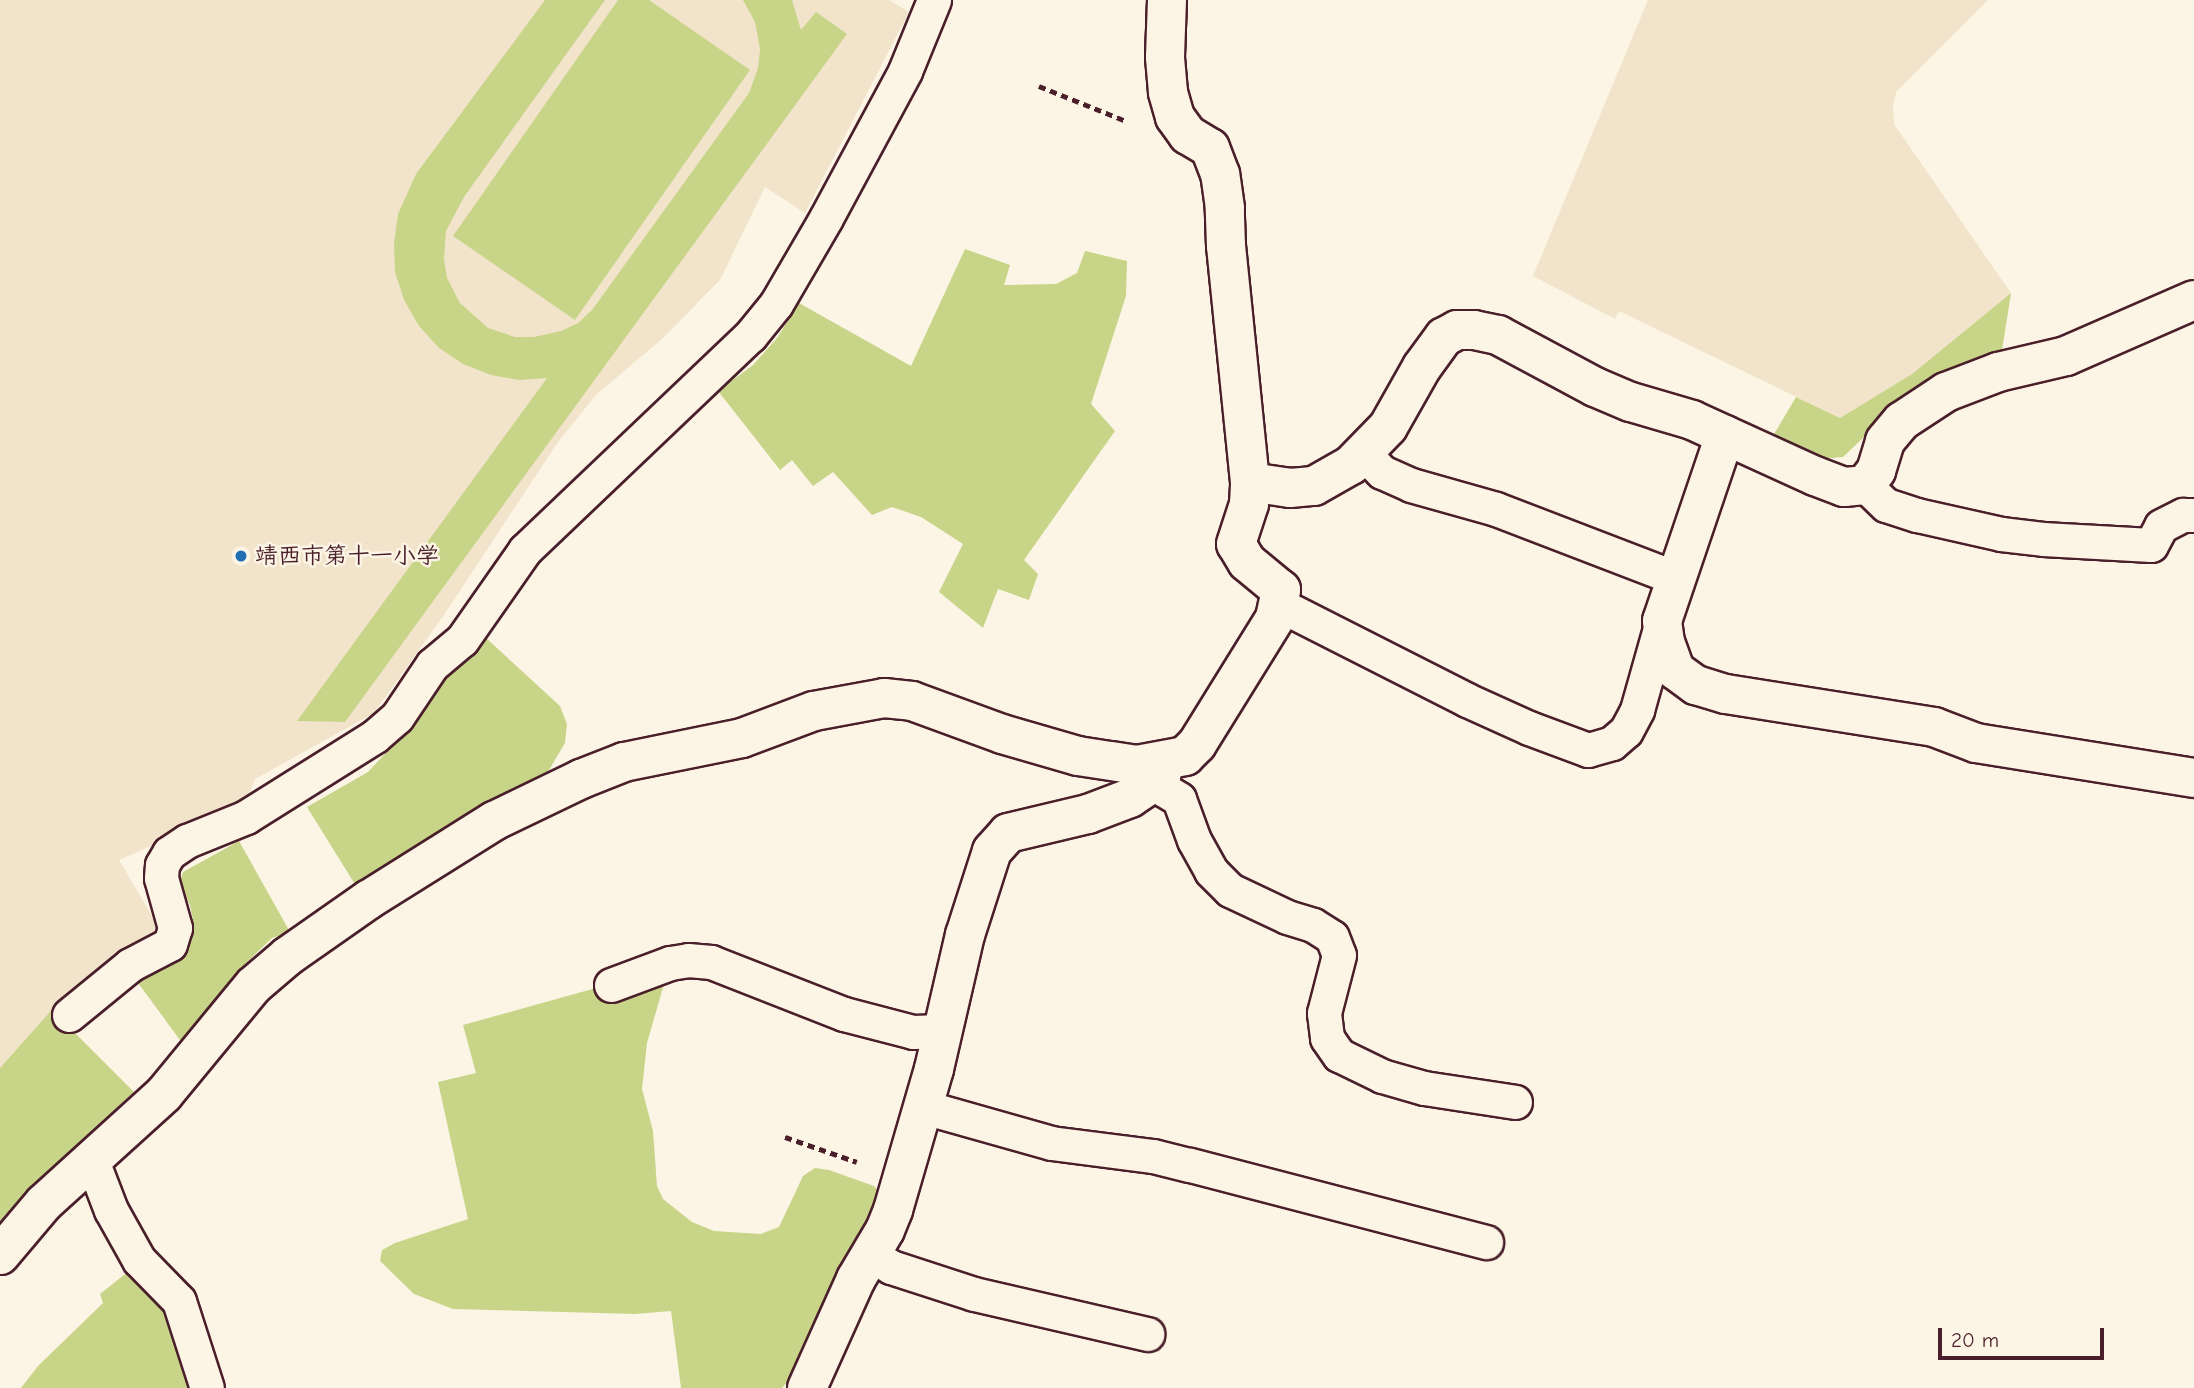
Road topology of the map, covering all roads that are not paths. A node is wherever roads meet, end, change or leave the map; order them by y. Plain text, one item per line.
1 (934, 0) edge
2 (1167, 0) edge
3 (2194, 300) edge
4 (1725, 435) junction
5 (1364, 453) junction
6 (1250, 482) junction
7 (1865, 485) junction
8 (2194, 515) edge
9 (1676, 578) junction
10 (1280, 605) junction
11 (1662, 621) junction
12 (1162, 770) junction
13 (2194, 778) edge
14 (611, 985) dead end
15 (69, 1015) dead end
16 (942, 1031) junction
17 (1515, 1102) dead end
18 (924, 1107) junction
19 (91, 1158) junction
20 (1486, 1242) dead end
21 (870, 1253) junction
22 (0, 1255) edge
23 (1147, 1334) dead end
24 (207, 1388) edge
25 (807, 1388) edge

1 - 15 lane
2 - 6 street
3 - 7 street
4 - 5 street
4 - 7 street
4 - 9 street
5 - 6 street
5 - 9 lane
6 - 10 street
7 - 8 lane
9 - 11 street
10 - 11 lane
10 - 12 street
11 - 13 street
12 - 16 street
12 - 17 lane
12 - 19 street
14 - 16 lane
16 - 18 street
18 - 20 lane
18 - 21 street
19 - 22 street
19 - 24 lane
21 - 23 lane
21 - 25 street

